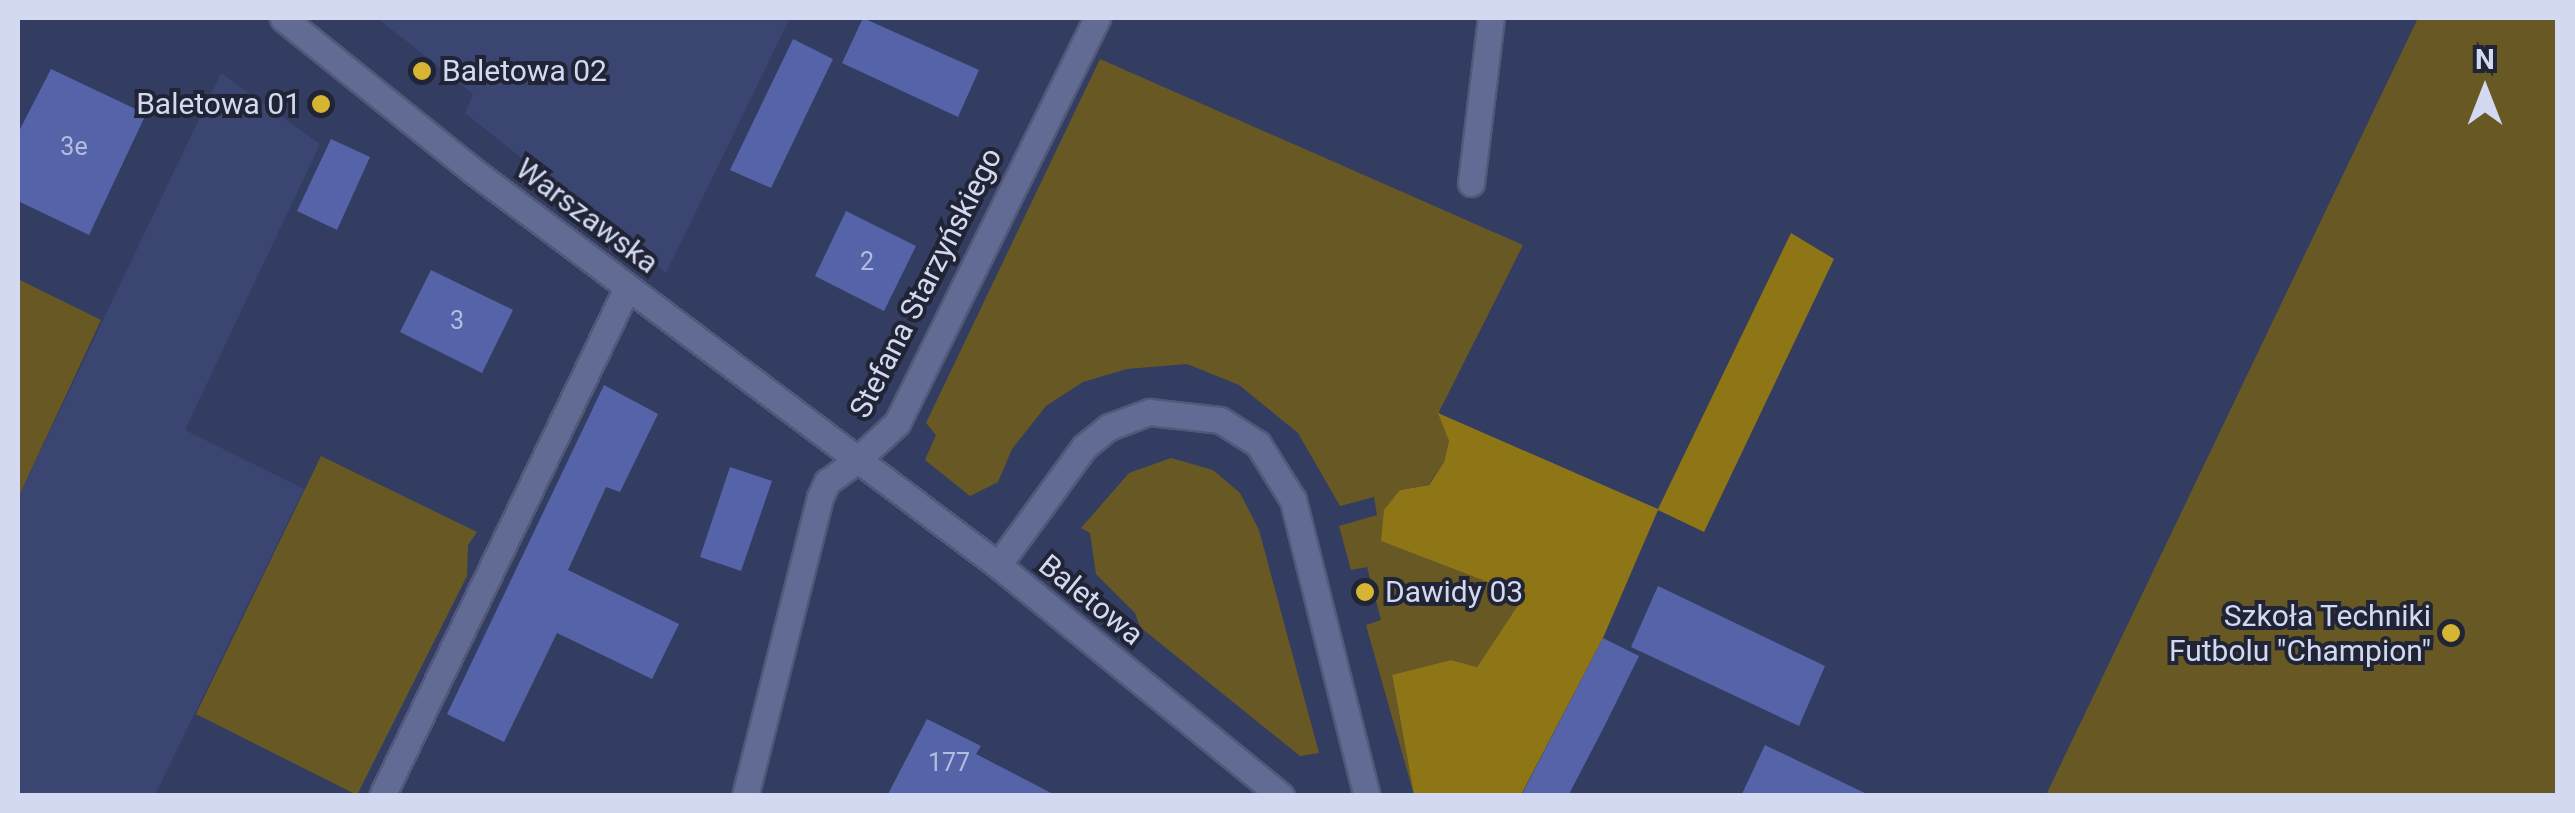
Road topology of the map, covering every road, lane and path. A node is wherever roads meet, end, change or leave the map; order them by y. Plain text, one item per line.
1 (283, 18) edge
2 (1097, 18) edge
3 (1491, 18) edge
4 (1471, 183) dead end
5 (627, 288) junction
6 (856, 461) junction
7 (998, 566) junction
8 (382, 796) edge
9 (745, 796) edge
10 (1281, 796) edge
11 (1367, 796) edge

1 - 5 street, Warszawska
2 - 6 street, Stefana Starzyńskiego
3 - 4 street
5 - 6 street, Warszawska
5 - 8 street
6 - 7 street, Baletowa
6 - 9 street, Stefana Starzyńskiego
7 - 10 street, Baletowa
7 - 11 street

